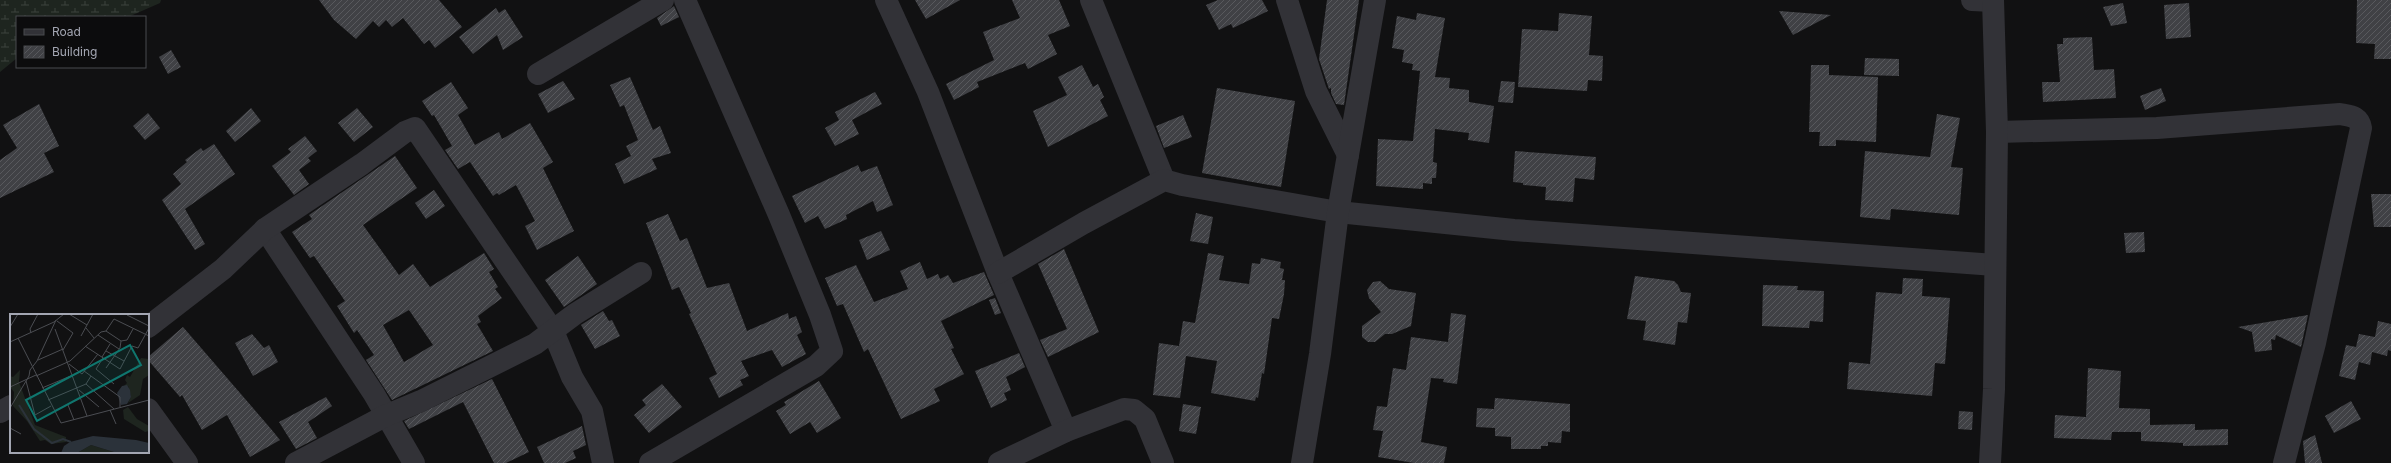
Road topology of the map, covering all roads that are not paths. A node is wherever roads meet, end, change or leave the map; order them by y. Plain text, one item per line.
1 (664, 0) edge
2 (685, 0) edge
3 (886, 0) edge
4 (1091, 0) edge
5 (1287, 0) edge
6 (1375, 0) edge
7 (1986, 0) edge
8 (538, 74) dead end
9 (1997, 132) junction
10 (1348, 155) junction
11 (1164, 180) junction
12 (1338, 212) junction
13 (266, 229) junction
14 (1995, 265) junction
15 (641, 273) dead end
16 (998, 274) junction
17 (149, 325) edge
18 (553, 331) junction
19 (10, 407) edge
20 (149, 411) edge
21 (0, 412) edge
22 (385, 416) junction
23 (1066, 432) junction
24 (187, 463) edge
25 (296, 463) edge
26 (414, 463) edge
27 (603, 463) edge
28 (650, 463) edge
29 (999, 463) edge
30 (1162, 463) edge
31 (1302, 463) edge
32 (1990, 463) edge
33 (2284, 463) edge

1 - 8 street
2 - 28 street
3 - 16 street
4 - 11 street
5 - 10 street
6 - 10 street
7 - 9 street
9 - 14 street
9 - 33 street
10 - 12 street
11 - 12 street
11 - 16 street
12 - 14 street
12 - 31 street
13 - 17 street
13 - 18 street
13 - 22 street
14 - 32 street
15 - 18 street
16 - 23 street
18 - 22 street
18 - 27 street
19 - 21 street
20 - 24 street
22 - 25 street
22 - 26 street
23 - 29 street
23 - 30 street

